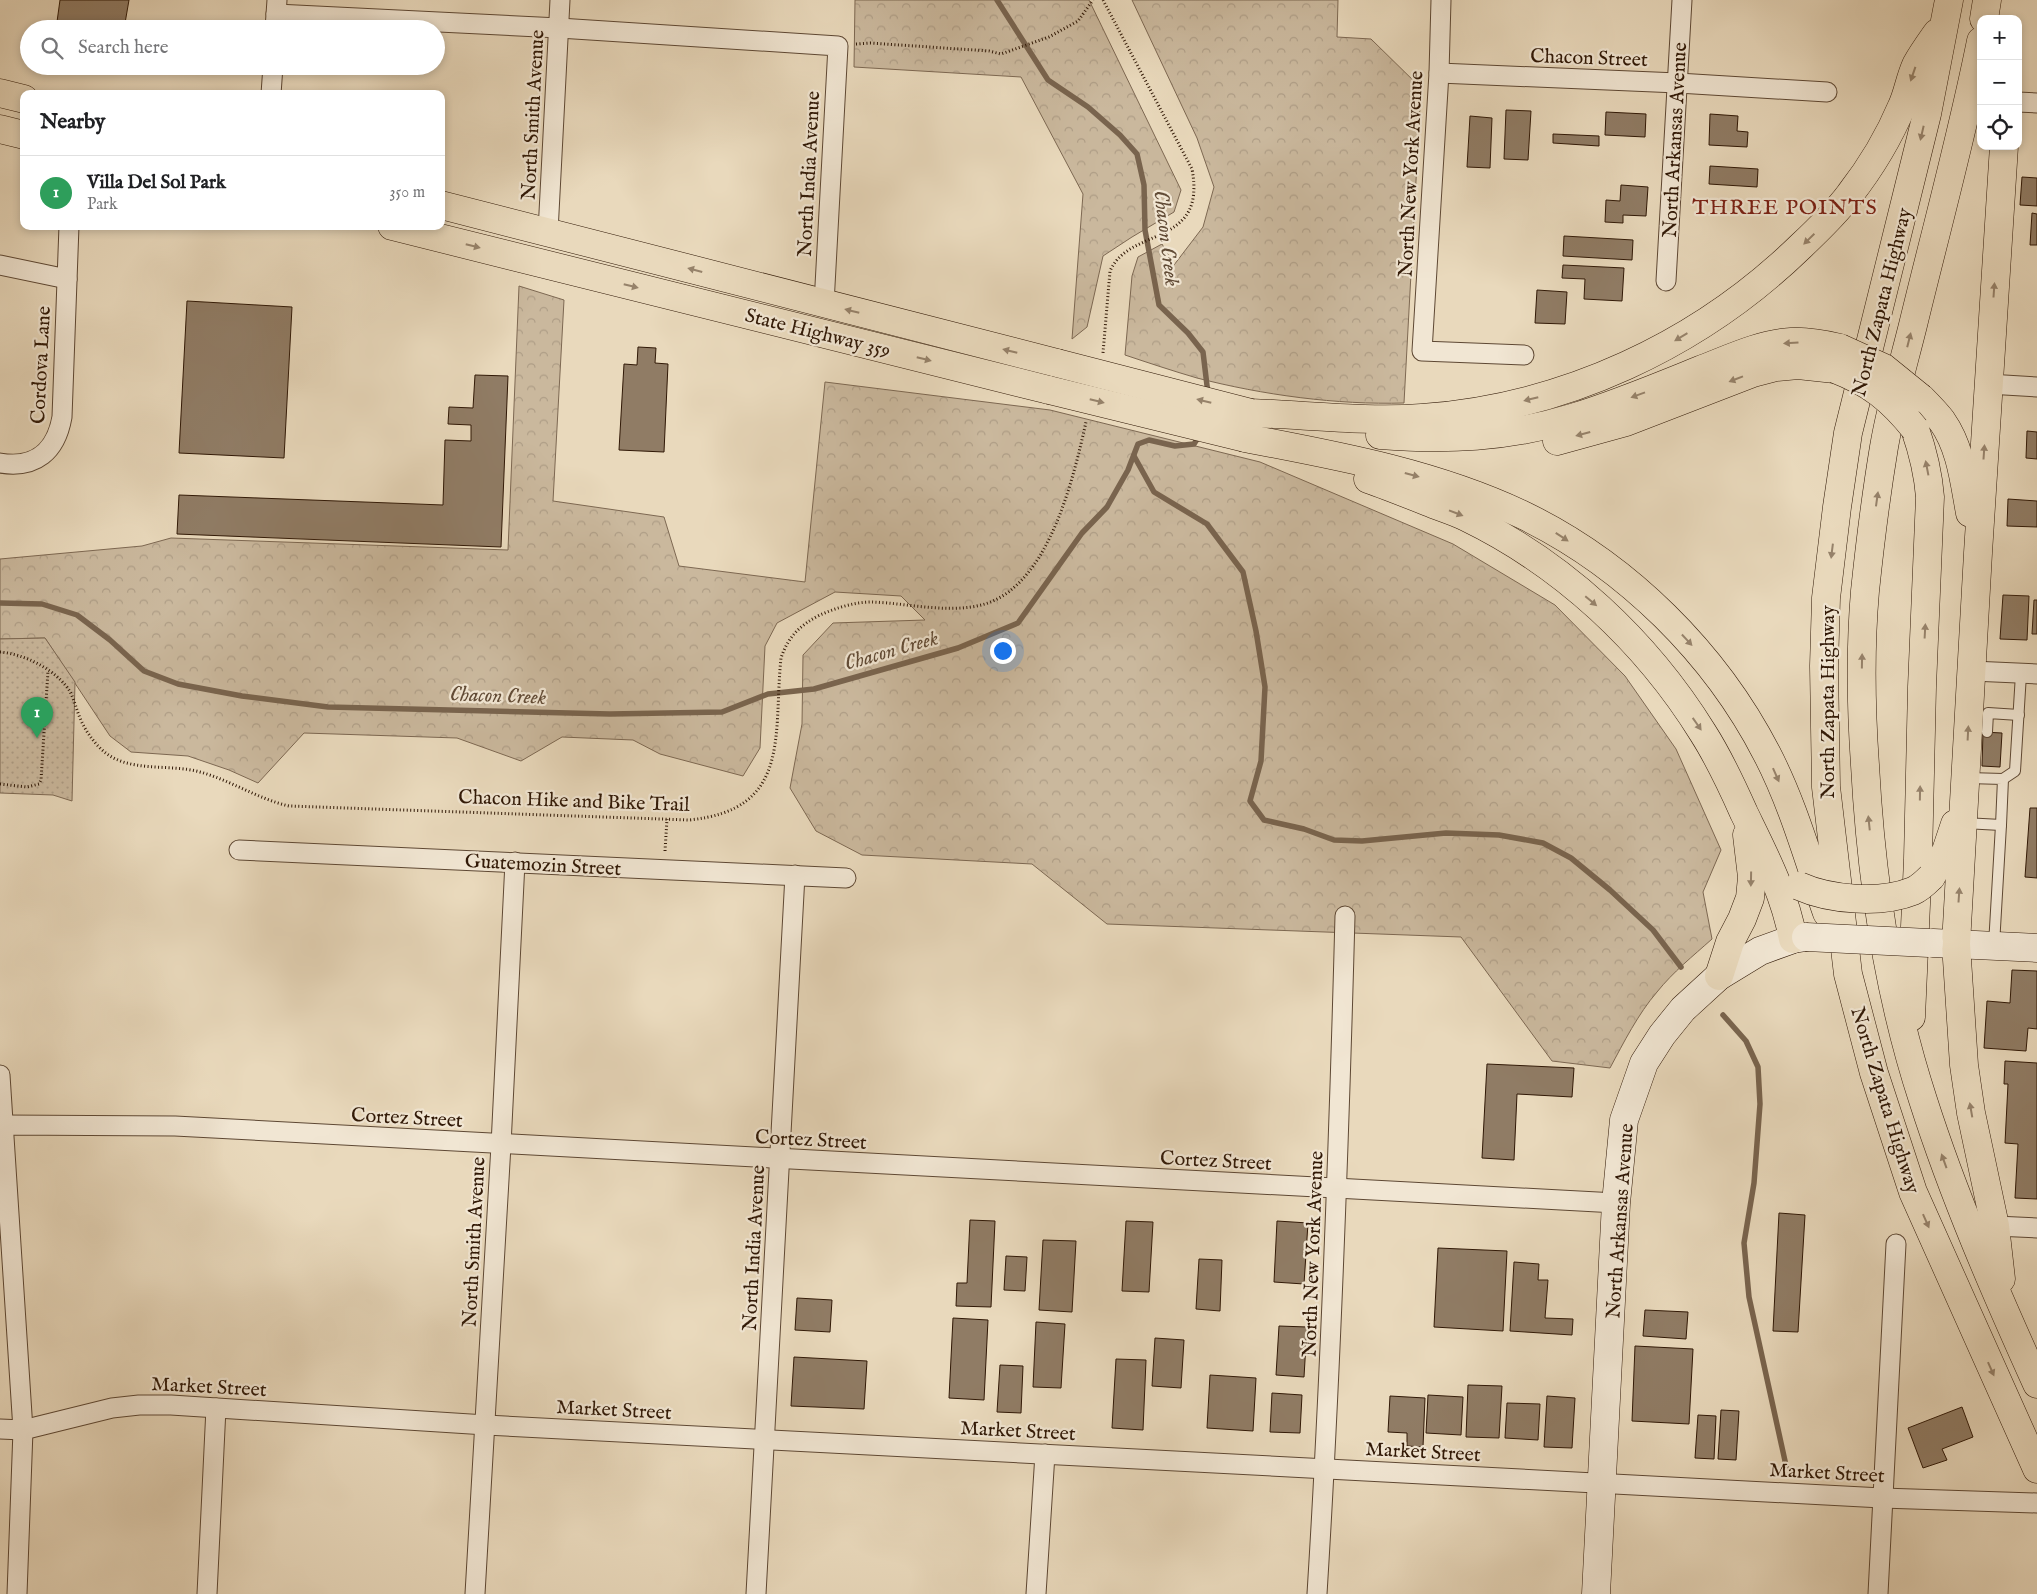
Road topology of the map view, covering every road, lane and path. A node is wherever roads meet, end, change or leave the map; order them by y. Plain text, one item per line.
1 (560, 0) edge
2 (1093, 0) edge
3 (1103, 0) edge
4 (1441, 0) edge
5 (1682, 0) edge
6 (1987, 0) edge
7 (2004, 0) edge
8 (1948, 8) edge
9 (276, 14) edge
10 (1985, 15) edge
11 (2004, 15) edge
12 (397, 20) edge
13 (445, 22) edge
14 (559, 28) junction
15 (838, 46) junction
16 (1977, 60) edge
17 (1439, 73) junction
18 (273, 75) edge
19 (1678, 83) junction
20 (272, 90) edge
21 (1827, 92) dead end
22 (0, 93) edge
23 (20, 98) edge
24 (2022, 102) edge
25 (2037, 104) edge
26 (0, 129) edge
27 (20, 134) edge
28 (2004, 150) edge
29 (445, 206) edge
30 (69, 230) edge
31 (408, 230) edge
32 (548, 232) junction
33 (0, 264) edge
34 (67, 279) junction
35 (1666, 281) dead end
36 (824, 304) junction
37 (1524, 355) dead end
38 (1837, 358) junction
39 (1102, 360) dead end
40 (1988, 384) junction
41 (2037, 386) edge
42 (1086, 420) dead end
43 (1248, 426) junction
44 (0, 463) edge
45 (1978, 553) junction
46 (0, 652) edge
47 (48, 670) junction
48 (1972, 671) junction
49 (2029, 674) edge
50 (2019, 715) junction
51 (1987, 732) dead end
52 (2003, 779) junction
53 (0, 784) edge
54 (1972, 789) junction
55 (1745, 814) junction
56 (667, 819) junction
57 (2001, 824) junction
58 (239, 850) dead end
59 (666, 851) dead end
60 (516, 862) junction
61 (796, 875) junction
62 (846, 878) dead end
63 (1345, 916) dead end
64 (1799, 938) junction
65 (1956, 944) junction
66 (1994, 946) junction
67 (2037, 948) edge
68 (1848, 974) junction
69 (1718, 976) junction
70 (1909, 1051) junction
71 (0, 1075) edge
72 (1, 1125) edge
73 (502, 1145) junction
74 (780, 1160) junction
75 (1338, 1189) junction
76 (1616, 1203) junction
77 (1995, 1226) junction
78 (2037, 1228) edge
79 (1896, 1244) dead end
80 (2005, 1313) junction
81 (2037, 1384) edge
82 (216, 1408) junction
83 (486, 1425) junction
84 (0, 1429) edge
85 (23, 1430) junction
86 (765, 1440) junction
87 (1045, 1454) junction
88 (1325, 1468) junction
89 (2037, 1469) edge
90 (1602, 1483) junction
91 (1882, 1498) junction
92 (2037, 1503) edge
93 (17, 1594) edge
94 (208, 1594) edge
95 (475, 1594) edge
96 (756, 1594) edge
97 (1036, 1594) edge
98 (1317, 1594) edge
99 (1596, 1594) edge
100 (1878, 1594) edge

1 - 14 street, North Smith Avenue
2 - 15 path
3 - 39 path
4 - 17 street, North New York Avenue
5 - 19 street, North Arkansas Avenue
6 - 10 main road
7 - 11 main road
8 -> 43 main road
8 -> 68 main road, North Zapata Highway
9 - 12 street
13 - 14 street
14 - 15 street
14 - 32 street, North Smith Avenue
15 - 36 street, North India Avenue
70 -> 16 main road, North Zapata Highway
17 - 19 street, Chacon Street
17 - 37 street, North New York Avenue
18 - 20 street
19 - 21 street, Chacon Street
19 - 35 street, North Arkansas Avenue
22 - 23 main road
24 - 25 street
26 - 27 main road
40 -> 28 main road
29 - 32 main road, State Highway 359
30 - 34 street, Cordova Lane
31 -> 43 main road, State Highway 359, bridge
36 -> 32 main road, State Highway 359
33 - 34 street
34 - 44 street, Cordova Lane
43 -> 36 main road, State Highway 359, bridge
38 -> 43 main road
38 - 45 main road, bridge
70 -> 38 main road, bridge
40 - 41 street
45 -> 40 main road
42 - 56 path, Chacon Hike and Bike Trail
43 -> 55 main road
43 -> 68 main road
45 - 48 main road
46 - 47 path, Chacon Hike and Bike Trail
47 - 53 path
47 - 56 path, Chacon Hike and Bike Trail
48 - 49 street
54 -> 48 main road
49 - 50 lane
50 - 51 lane
50 - 52 lane
52 - 54 lane
52 - 57 lane
54 - 55 main road, bridge
54 - 57 lane
65 -> 54 main road
55 - 64 main road
55 -> 69 main road
56 - 59 path
57 - 66 lane
58 - 60 street, Guatemozin Street
60 - 61 street, Guatemozin Street
60 - 73 street, North Smith Avenue
61 - 62 street, Guatemozin Street
61 - 74 street, North India Avenue
63 - 75 street, North New York Avenue
64 - 65 main road, North Arkansas Avenue, bridge
64 - 69 main road, North Arkansas Avenue
65 - 66 main road
77 -> 65 main road
66 - 67 main road
68 -> 89 main road, North Zapata Highway
69 - 76 main road, North Arkansas Avenue
80 -> 70 main road, North Zapata Highway
71 - 72 street
72 - 73 street, Cortez Street
72 - 85 street
73 - 74 street, Cortez Street
73 - 83 street, North Smith Avenue
74 - 75 street, Cortez Street
74 - 86 street, North India Avenue
75 - 76 street, Cortez Street
75 - 88 street, North New York Avenue
76 - 90 main road, North Arkansas Avenue
77 - 78 street
77 - 80 main road
79 - 91 street
80 - 81 main road, North Zapata Highway
82 - 83 street, Market Street
82 - 85 street, Market Street
82 - 94 street
83 - 86 street, Market Street
83 - 95 street, North Smith Avenue
84 - 85 street, Market Street
85 - 93 street
86 - 87 street, Market Street
86 - 96 street, North India Avenue
87 - 88 street, Market Street
87 - 97 street
88 - 90 street, Market Street
88 - 98 street, North New York Avenue
90 - 91 street, Market Street
90 - 99 main road, North Arkansas Avenue
91 - 92 street, Market Street
91 - 100 street

